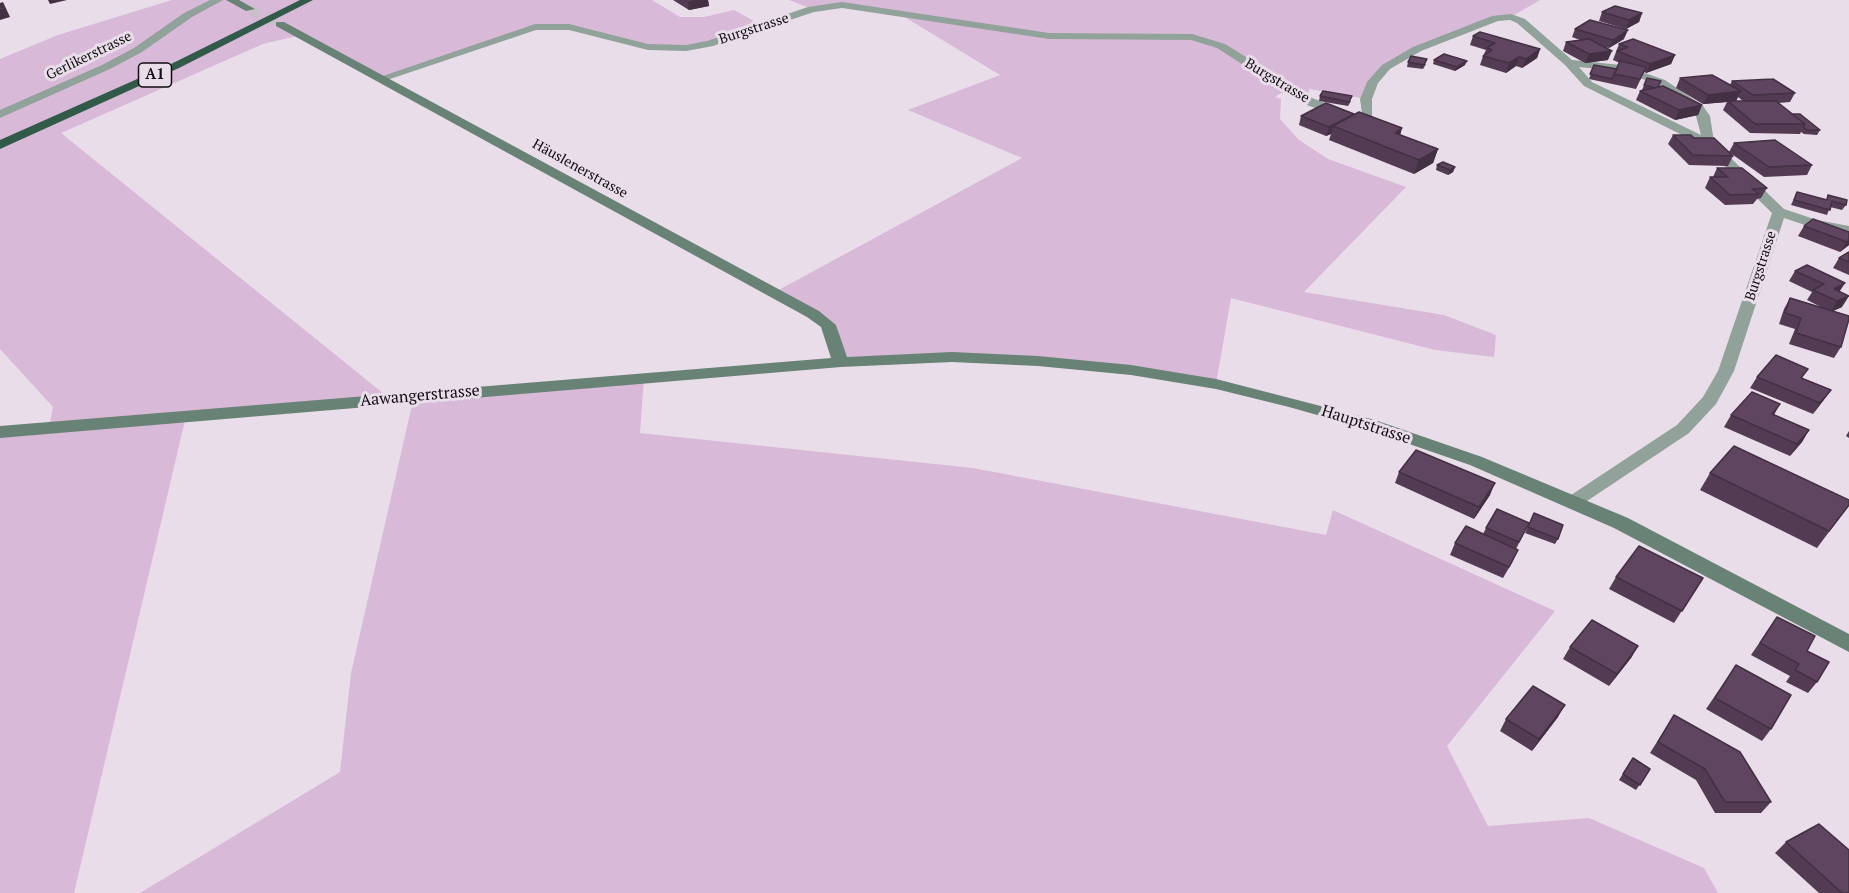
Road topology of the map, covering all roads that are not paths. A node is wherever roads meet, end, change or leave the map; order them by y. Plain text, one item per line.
1 (218, 0) edge
2 (231, 0) edge
3 (287, 0) edge
4 (308, 0) edge
5 (250, 9) tunnel mouth
6 (280, 24) tunnel mouth
7 (1569, 63) junction
8 (383, 78) junction
9 (0, 114) edge
10 (0, 133) edge
11 (1708, 143) junction
12 (0, 145) edge
13 (1779, 212) junction
14 (1849, 230) edge
15 (841, 362) junction
16 (0, 432) edge
17 (1575, 502) junction
18 (1847, 640) edge

1 - 9 street, Gerlikerstrasse
2 - 5 street
3 - 10 highway, A1
4 - 12 highway, A1
6 - 8 street, Häuslenerstrasse
7 - 8 street, Burgstrasse
7 - 11 street, Burgstrasse
7 - 11 street
8 - 15 street, Häuslenerstrasse
11 - 13 street, Burgstrasse
13 - 14 street
13 - 17 street, Burgstrasse
15 - 16 street, Aawangerstrasse
15 - 17 street, Hauptstrasse
17 - 18 street, Hauptstrasse

